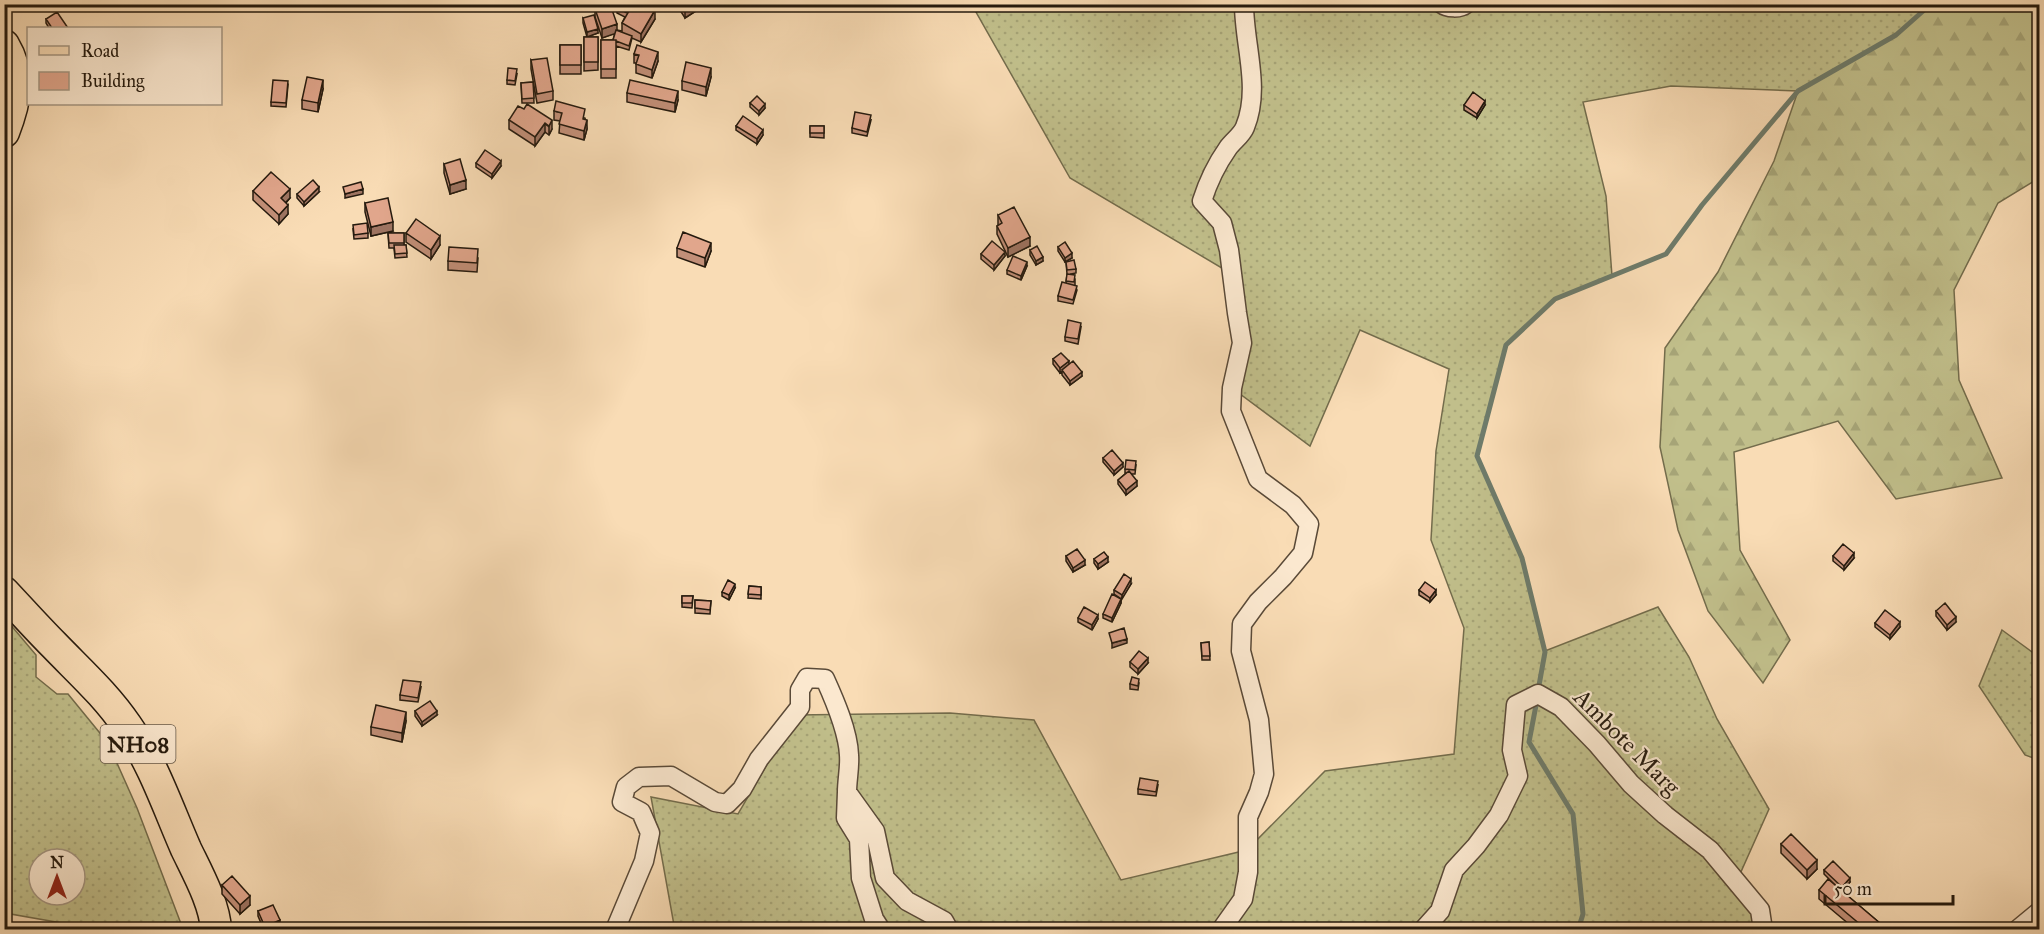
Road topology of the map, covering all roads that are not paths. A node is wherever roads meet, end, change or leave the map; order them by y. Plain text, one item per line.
1 (1244, 4) edge
2 (1442, 4) edge
3 (1466, 4) edge
4 (4, 45) edge
5 (4, 132) edge
6 (4, 592) edge
7 (847, 792) junction
8 (2040, 911) edge
9 (216, 930) edge
10 (615, 930) edge
11 (881, 930) edge
12 (950, 930) edge
13 (1221, 930) edge
14 (1423, 930) edge
15 (1763, 930) edge
16 (2017, 930) edge

1 - 13 street
2 - 3 street
4 - 5 main road
6 - 9 main road, NH08
7 - 10 street
7 - 11 street
7 - 12 street
8 - 16 street
14 - 15 street, Ambote Marg

